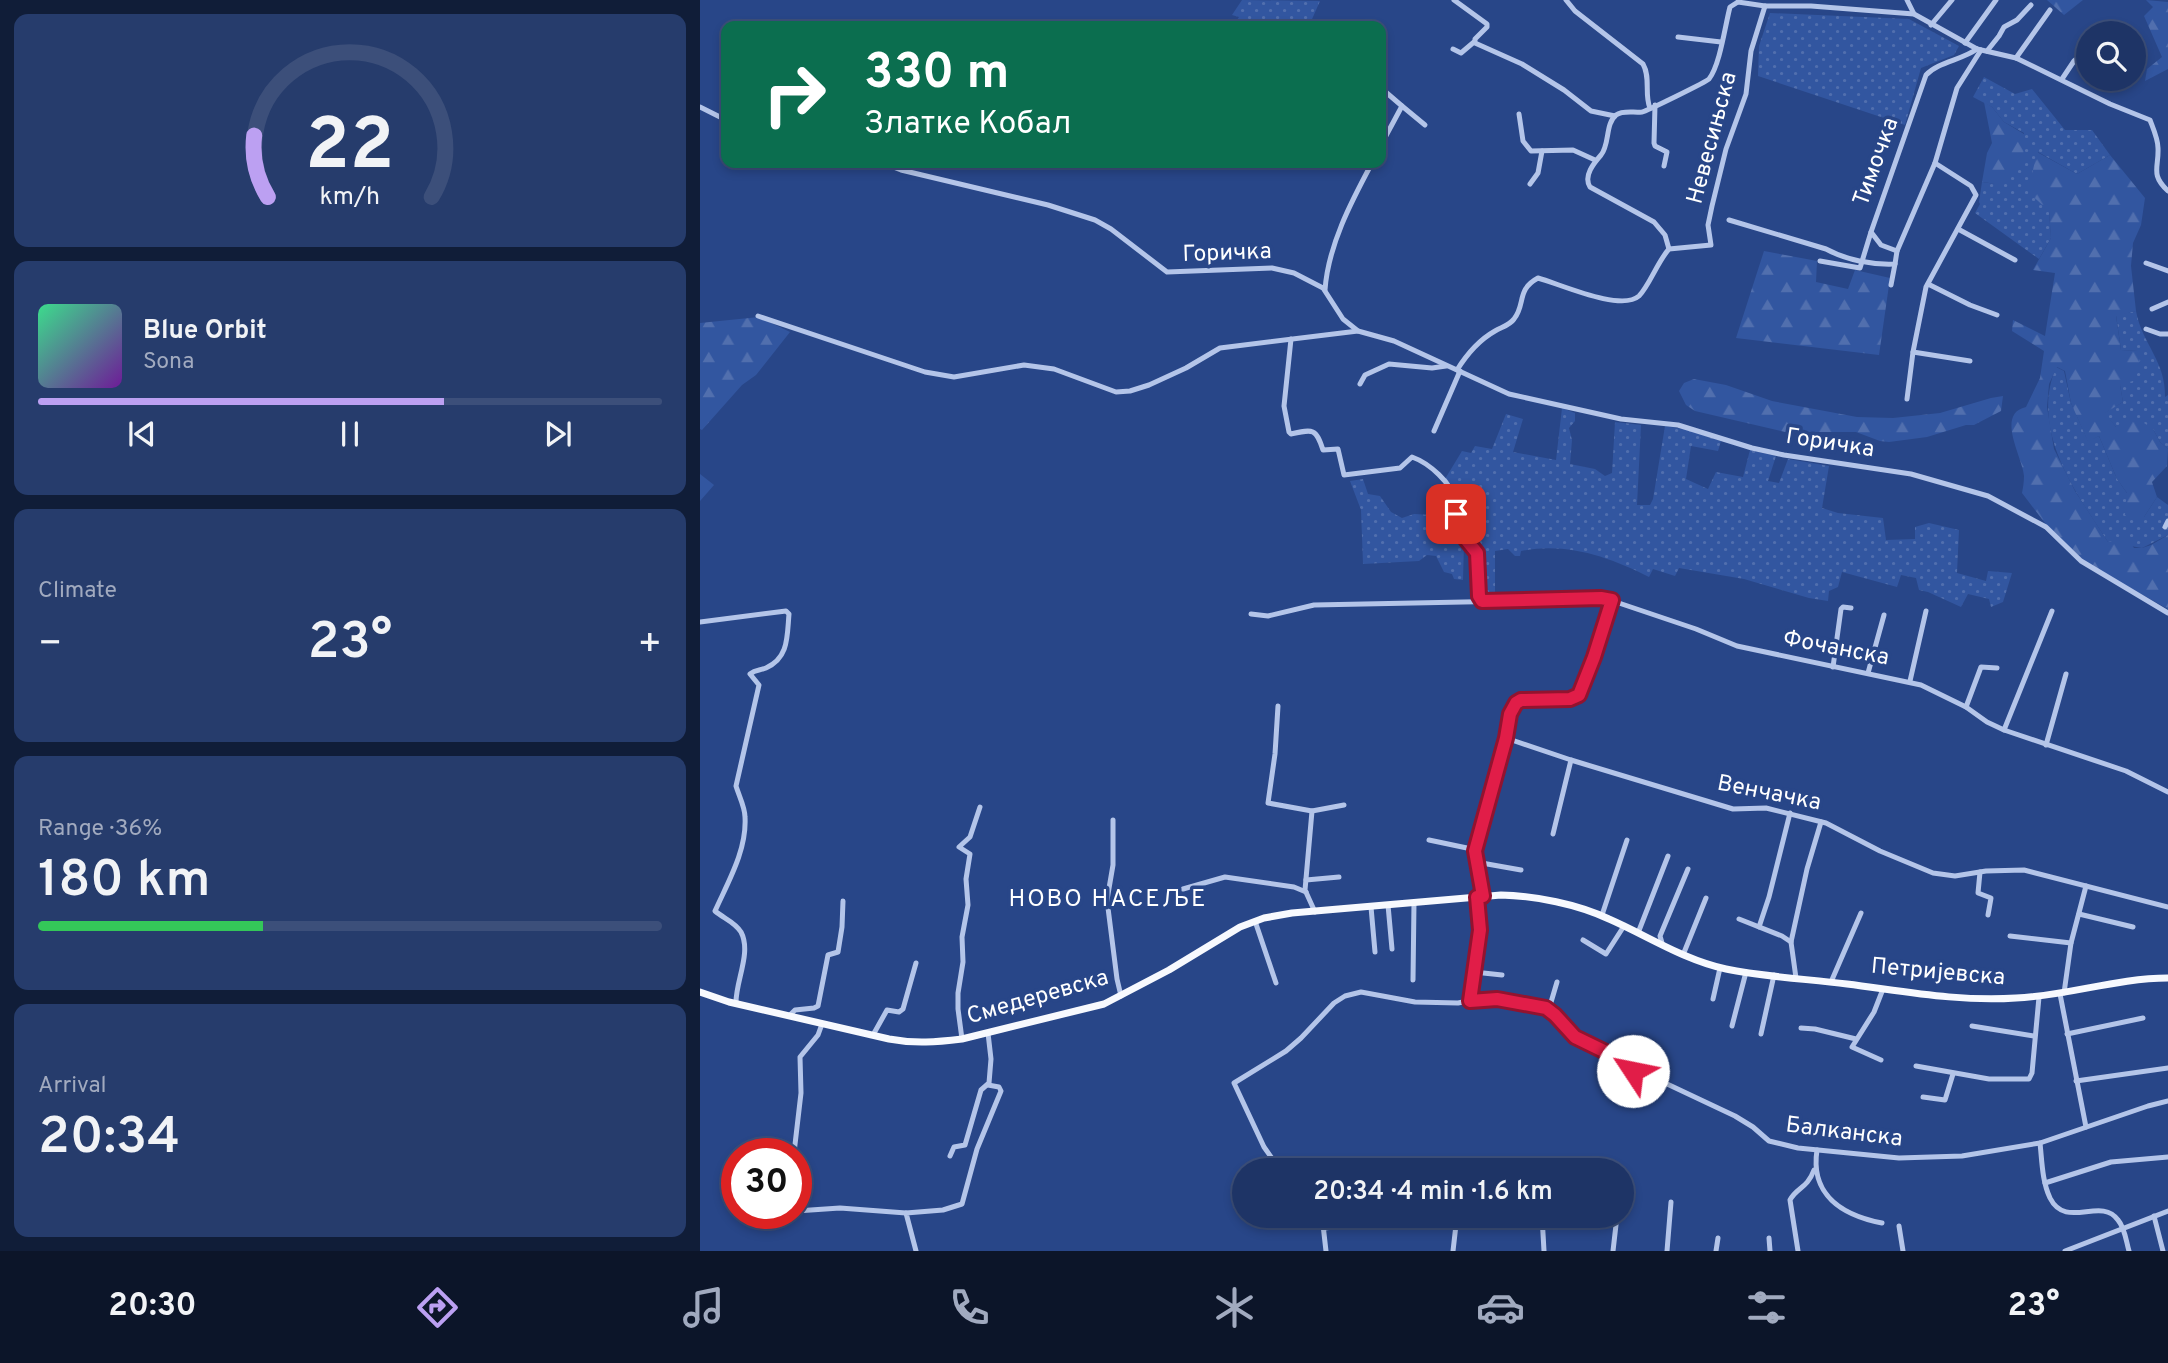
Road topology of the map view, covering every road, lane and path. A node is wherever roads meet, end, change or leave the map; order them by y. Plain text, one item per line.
1 (1454, 0) edge
2 (1566, 0) edge
3 (1907, 0) edge
4 (1952, 0) edge
5 (1996, 0) edge
6 (1738, 1) edge
7 (2031, 5) dead end
8 (1765, 6) junction
9 (2050, 10) dead end
10 (1914, 14) junction
11 (1931, 25) junction
12 (1678, 37) dead end
13 (1721, 41) junction
14 (1474, 42) junction
15 (1965, 43) junction
16 (1453, 49) dead end
17 (1982, 50) junction
18 (2016, 58) junction
19 (2076, 59) edge
20 (2062, 79) junction
21 (1386, 92) edge
22 (1402, 106) junction
23 (1653, 106) junction
24 (700, 107) edge
25 (1519, 114) dead end
26 (1615, 116) junction
27 (721, 118) edge
28 (1425, 125) dead end
29 (1386, 136) edge
30 (1542, 151) junction
31 (1595, 160) junction
32 (1935, 163) junction
33 (1664, 166) dead end
34 (896, 168) edge
35 (1369, 168) edge
36 (1530, 184) dead end
37 (2168, 191) edge
38 (1729, 220) dead end
39 (1958, 229) junction
40 (1871, 232) junction
41 (1668, 249) junction
42 (1897, 251) junction
43 (2015, 260) dead end
44 (1820, 261) dead end
45 (1862, 261) junction
46 (2146, 263) dead end
47 (1895, 264) junction
48 (2168, 271) edge
49 (1928, 284) junction
50 (1891, 285) dead end
51 (1325, 290) junction
52 (2168, 302) edge
53 (2152, 309) dead end
54 (1997, 314) dead end
55 (758, 316) dead end
56 (2146, 329) dead end
57 (1358, 331) junction
58 (2168, 334) edge
59 (1291, 339) junction
60 (1913, 352) junction
61 (1970, 361) dead end
62 (1446, 366) junction
63 (1459, 371) junction
64 (1360, 384) dead end
65 (1908, 399) dead end
66 (1434, 431) dead end
67 (1612, 600) junction
68 (1482, 601) junction
69 (1850, 608) dead end
70 (1926, 611) dead end
71 (2052, 611) dead end
72 (2168, 613) edge
73 (1251, 614) dead end
74 (1884, 615) dead end
75 (700, 622) edge
76 (1833, 667) junction
77 (1997, 667) dead end
78 (1868, 673) junction
79 (2066, 674) dead end
80 (1910, 681) junction
81 (1278, 706) dead end
82 (1966, 707) junction
83 (2004, 730) junction
84 (1506, 738) junction
85 (2046, 745) junction
86 (1571, 761) junction
87 (2168, 792) edge
88 (1344, 805) dead end
89 (980, 807) dead end
90 (1312, 811) junction
91 (1790, 813) junction
92 (1113, 820) dead end
93 (1821, 822) junction
94 (1553, 834) dead end
95 (1429, 840) dead end
96 (1627, 840) dead end
97 (1668, 856) dead end
98 (1476, 859) junction
99 (1688, 869) dead end
100 (1521, 870) dead end
101 (1980, 872) junction
102 (1339, 877) dead end
103 (1306, 880) junction
104 (2086, 886) junction
105 (1183, 889) dead end
106 (1306, 892) junction
107 (1480, 896) junction
108 (1706, 898) dead end
109 (843, 901) dead end
110 (1414, 903) junction
111 (1388, 905) junction
112 (1371, 907) junction
113 (2168, 907) edge
114 (1315, 912) junction
115 (1861, 913) dead end
116 (2079, 914) junction
117 (1602, 915) junction
118 (1987, 915) dead end
119 (1739, 919) dead end
120 (1255, 921) junction
121 (1624, 926) junction
122 (1759, 927) junction
123 (2133, 927) dead end
124 (1638, 933) junction
125 (2010, 936) dead end
126 (1583, 940) dead end
127 (1791, 942) junction
128 (2071, 943) junction
129 (1663, 945) junction
130 (1392, 949) dead end
131 (1375, 953) dead end
132 (1682, 955) junction
133 (916, 963) dead end
134 (1720, 968) junction
135 (1474, 972) junction
136 (1746, 972) junction
137 (1502, 975) dead end
138 (1774, 975) junction
139 (1796, 978) junction
140 (2168, 978) edge
141 (1413, 980) dead end
142 (1557, 982) dead end
143 (1831, 982) junction
144 (1276, 983) dead end
145 (1883, 989) junction
146 (700, 992) edge
147 (2062, 993) junction
148 (1121, 996) junction
149 (2039, 997) junction
150 (1713, 999) dead end
151 (1470, 1001) junction
152 (736, 1004) junction
153 (1549, 1009) junction
154 (789, 1016) junction
155 (2143, 1018) dead end
156 (822, 1024) junction
157 (1732, 1026) dead end
158 (1972, 1026) dead end
159 (1801, 1028) dead end
160 (988, 1033) junction
161 (1761, 1034) dead end
162 (2067, 1034) junction
163 (873, 1035) junction
164 (2034, 1036) junction
165 (1856, 1039) junction
166 (962, 1040) junction
167 (1881, 1060) dead end
168 (1916, 1066) dead end
169 (2168, 1068) edge
170 (1953, 1073) junction
171 (2076, 1081) junction
172 (988, 1085) junction
173 (1923, 1097) dead end
174 (2168, 1103) edge
175 (2086, 1127) junction
176 (796, 1138) edge
177 (2040, 1143) junction
178 (1817, 1150) junction
179 (950, 1156) dead end
180 (2168, 1157) edge
181 (1270, 1158) edge
182 (1815, 1167) junction
183 (2045, 1183) junction
184 (1671, 1202) dead end
185 (812, 1210) edge
186 (2168, 1211) edge
187 (906, 1213) junction
188 (2154, 1216) junction
189 (1882, 1223) dead end
190 (1899, 1226) dead end
191 (1325, 1228) edge
192 (1456, 1228) edge
193 (1543, 1228) edge
194 (1616, 1228) edge
195 (2123, 1228) junction
196 (1718, 1238) dead end
197 (1769, 1238) dead end
198 (916, 1251) edge
199 (1326, 1251) edge
200 (1453, 1251) edge
201 (1544, 1251) edge
202 (1613, 1251) edge
203 (1667, 1251) edge
204 (1716, 1251) edge
205 (1770, 1251) edge
206 (1798, 1251) edge
207 (1903, 1251) edge
208 (2065, 1251) edge
209 (2129, 1251) edge
210 (2163, 1251) edge

1 - 14 street
2 - 23 street
3 - 10 street
4 - 11 street
5 - 15 street
6 - 8 street
6 - 13 street
7 - 17 street
8 - 10 street
8 - 41 street, Невесињска
9 - 18 street
10 - 11 street
11 - 15 street
12 - 13 street
13 - 23 street
14 - 16 street
14 - 26 street
15 - 17 street
17 - 18 street
17 - 32 street
17 - 40 street, Тимочка
18 - 20 street
19 - 20 street
20 - 37 street
21 - 22 street
22 - 28 street
22 - 29 street
23 - 26 street
23 - 33 street
24 - 27 street
25 - 30 street
26 - 31 street
30 - 31 street
30 - 36 street
31 - 41 street
32 - 39 street
32 - 42 street
34 - 51 street, Горичка
35 - 51 street
38 - 45 street
39 - 43 street
39 - 49 street
40 - 42 street, Тимочка
40 - 45 street
41 - 63 street
42 - 47 street
44 - 45 street
45 - 47 street
46 - 48 street
47 - 50 street
49 - 54 street
49 - 60 street
51 - 57 street
52 - 53 street
55 - 59 street
56 - 58 street
57 - 59 street
57 - 62 street, Горичка
59 - 68 street
60 - 61 street
60 - 65 street
62 - 63 street, Горичка
62 - 64 street, Горичка
63 - 66 street
63 - 72 street, Горичка
67 - 68 street, Фочанска
67 - 76 street, Фочанска
67 - 84 street
68 - 73 street, Фочанска
69 - 76 street
70 - 80 street
71 - 83 street
74 - 78 street
75 - 152 street
76 - 78 street, Фочанска
77 - 82 street
78 - 80 street, Фочанска
79 - 85 street
80 - 82 street, Фочанска
81 - 90 street
82 - 83 street, Фочанска
83 - 85 street, Фочанска
84 - 86 street, Венчачка
84 - 98 street
85 - 87 street, Фочанска
86 - 91 street, Венчачка
86 - 94 street
88 - 90 street
89 - 166 street
90 - 103 street
91 - 93 street, Венчачка
91 - 122 street
92 - 148 street
93 - 101 street, Венчачка
93 - 127 street
95 - 98 street
96 - 117 street
97 - 124 street
98 - 100 street
98 - 107 street
99 - 129 street
101 - 104 street, Венчачка
101 - 118 street
102 - 103 street
103 - 106 street
104 - 113 street, Венчачка
104 - 116 street
105 - 106 street
106 - 114 street
107 - 110 main road, Петријевска
107 - 117 main road, Петријевска
107 - 135 street
108 - 132 street
109 - 154 street
110 - 111 main road, Смедеревска
110 - 141 street
111 - 112 main road, Смедеревска
111 - 130 street
112 - 114 main road, Смедеревска
112 - 131 street
114 - 120 main road, Смедеревска
115 - 143 street
116 - 123 street
116 - 128 street
117 - 121 main road, Петријевска
119 - 122 street
120 - 144 street
120 - 148 main road, Смедеревска
121 - 124 main road, Петријевска
121 - 126 street
122 - 127 street
124 - 129 main road, Петријевска
125 - 128 street
127 - 139 street
128 - 147 street
129 - 132 main road, Петријевска
132 - 134 main road, Петријевска
133 - 163 street
134 - 136 main road, Петријевска
134 - 150 street
135 - 137 street
135 - 151 street
136 - 138 main road, Петријевска
136 - 157 street
138 - 139 main road, Петријевска
138 - 161 street
139 - 143 main road, Петријевска
140 - 147 main road, Петријевска
142 - 153 street
143 - 145 main road, Петријевска
145 - 149 main road, Петријевска
145 - 165 street
146 - 152 main road, Смедеревска
147 - 149 main road, Петријевска
147 - 162 street
148 - 160 main road, Смедеревска
149 - 164 street
151 - 153 street
151 - 181 street
152 - 154 main road, Смедеревска
153 - 178 street, Балканска
154 - 156 main road, Смедеревска
155 - 162 street
156 - 163 main road, Смедеревска
156 - 176 street
158 - 164 street
159 - 165 street
160 - 166 main road, Смедеревска
160 - 172 street
162 - 171 street
163 - 166 main road, Смедеревска
164 - 170 street
165 - 167 street
168 - 170 street
169 - 171 street
170 - 173 street
171 - 175 street
172 - 179 street
172 - 187 street
174 - 175 street, Балканска
175 - 177 street, Балканска
177 - 178 street, Балканска
177 - 183 street
178 - 182 street
180 - 183 street
182 - 189 street
182 - 206 street
183 - 195 street
184 - 203 street
185 - 187 street
186 - 188 street
187 - 198 street
188 - 195 street
188 - 210 street
190 - 207 street
191 - 199 street
192 - 200 street
193 - 201 street
194 - 202 street
195 - 208 street
195 - 209 street
196 - 204 street
197 - 205 street

